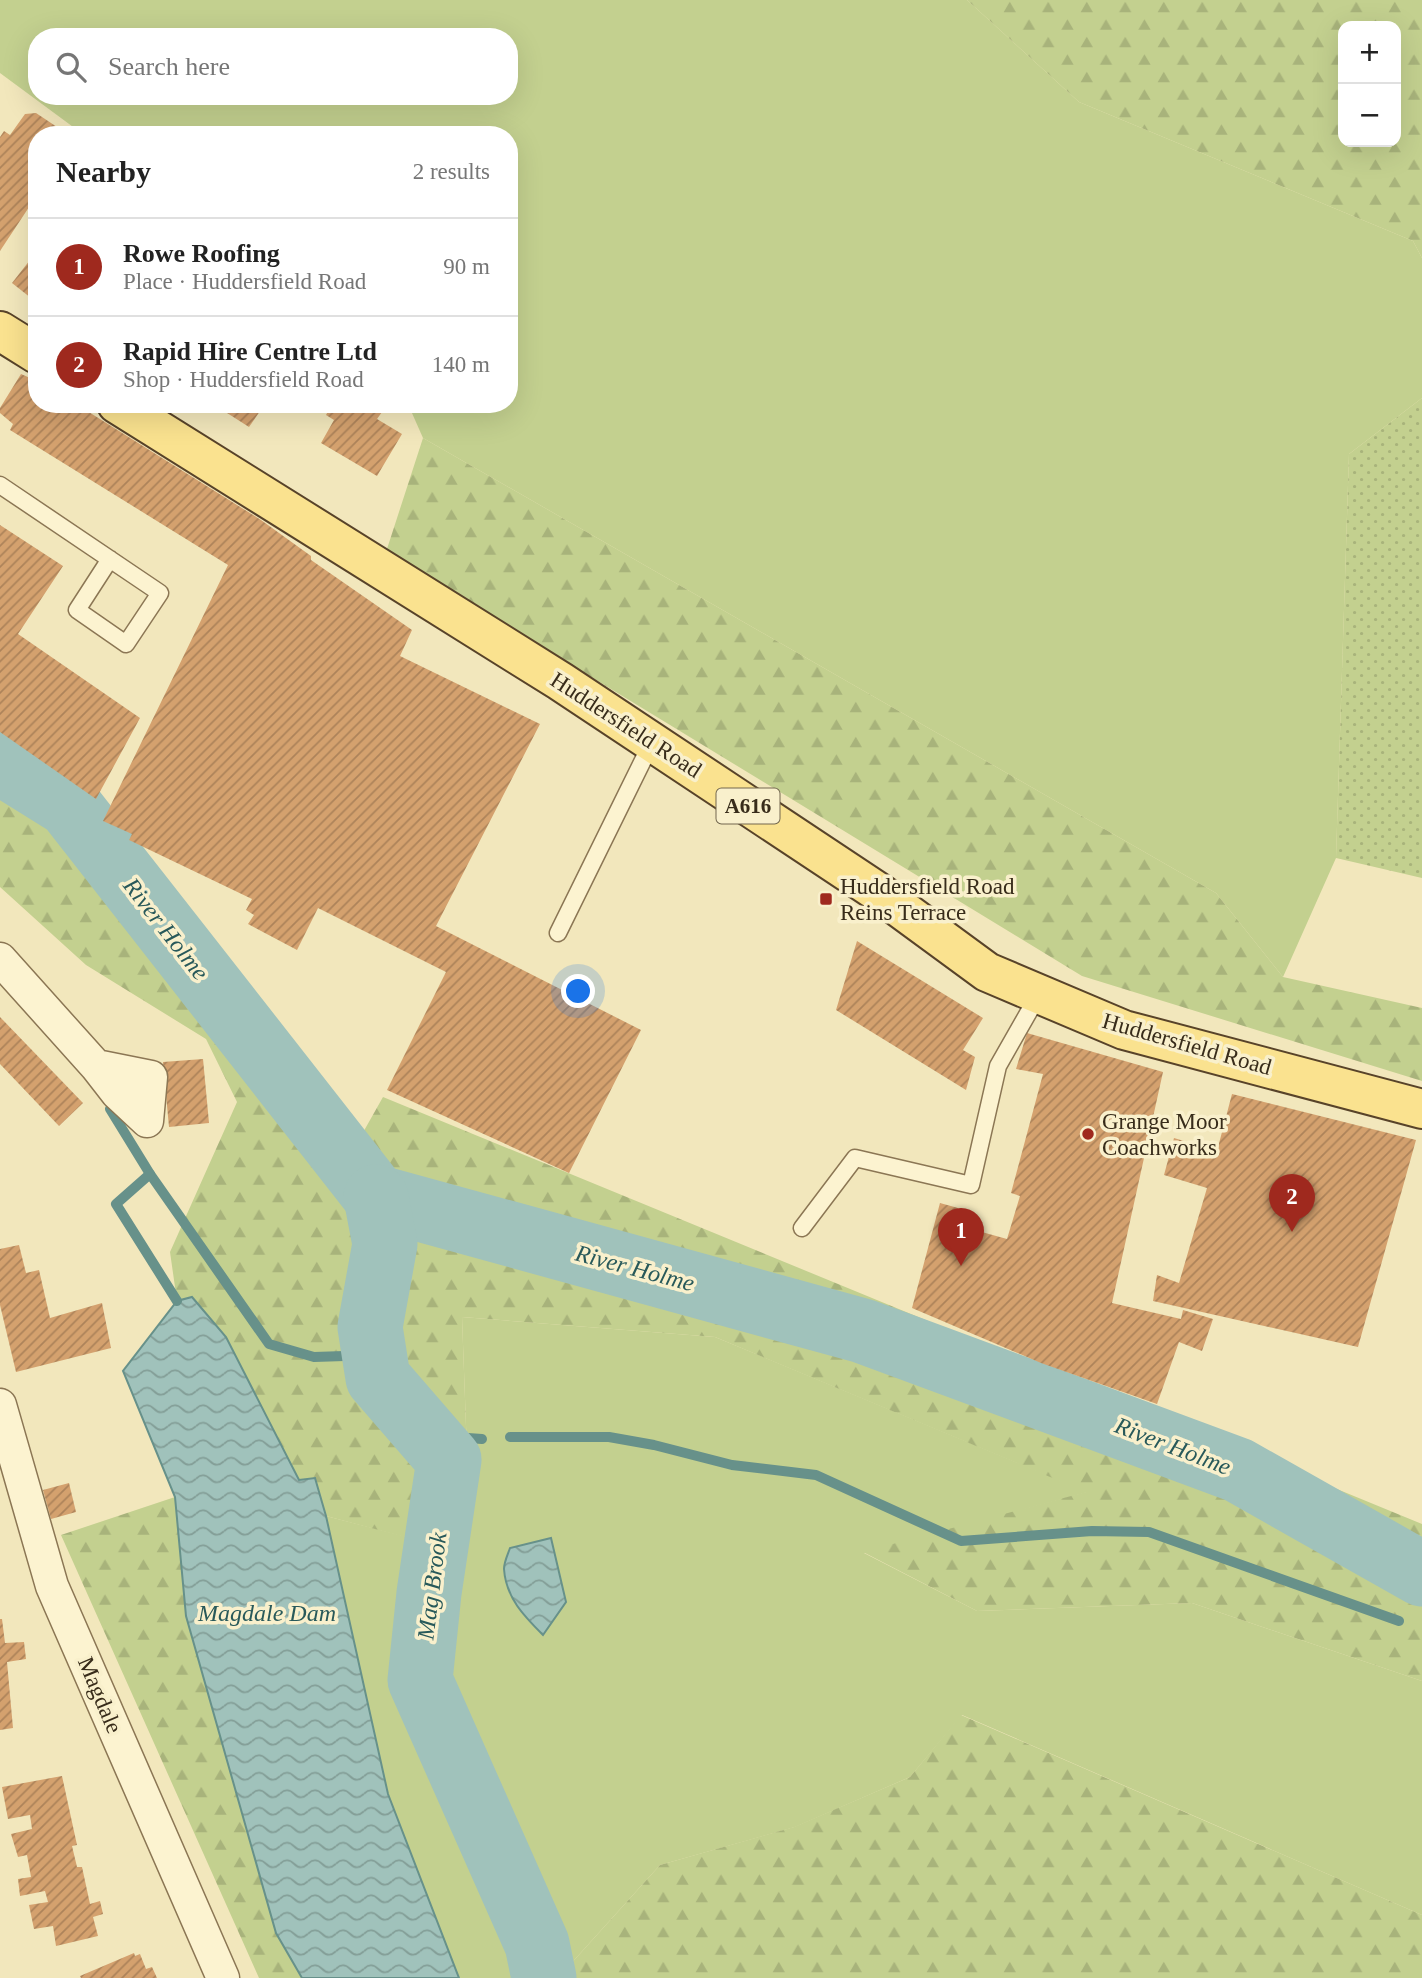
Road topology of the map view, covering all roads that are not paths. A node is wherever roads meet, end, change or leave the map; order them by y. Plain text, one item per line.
1 (0, 331) edge
2 (28, 348) edge
3 (131, 413) edge
4 (0, 485) edge
5 (110, 559) junction
6 (652, 742) junction
7 (558, 933) dead end
8 (0, 959) edge
9 (1039, 994) junction
10 (96, 1066) dead end
11 (1422, 1109) edge
12 (802, 1228) dead end
13 (0, 1405) edge
14 (223, 1978) edge

1 - 2 main road
3 - 6 main road, Huddersfield Road / A616
4 - 5 lane
5 - 5 lane
6 - 7 lane
6 - 9 main road, Huddersfield Road / A616
8 - 10 street
9 - 11 main road, Huddersfield Road / A616
9 - 12 lane
13 - 14 street, Magdale

